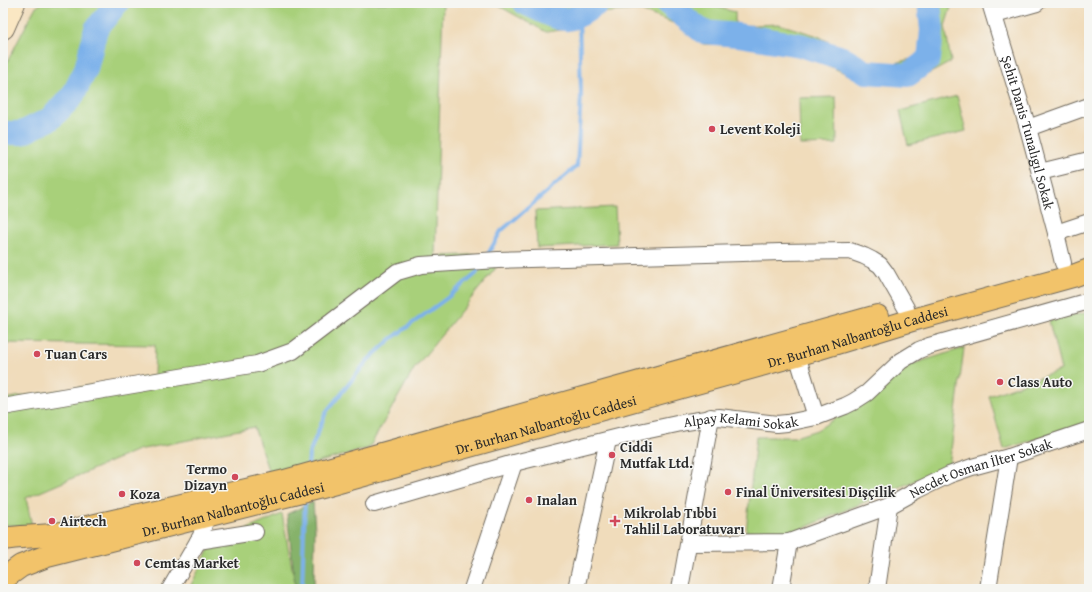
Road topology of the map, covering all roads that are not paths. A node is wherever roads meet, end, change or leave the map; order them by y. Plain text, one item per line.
1 (14, 3) edge
2 (1038, 3) edge
3 (992, 9) edge
4 (3, 28) edge
5 (1089, 106) edge
6 (1028, 128) junction
7 (1089, 160) edge
8 (1040, 172) junction
9 (1089, 222) edge
10 (1056, 233) junction
11 (1089, 254) edge
12 (1063, 263) junction
13 (1089, 270) edge
14 (1089, 301) edge
15 (906, 308) junction
16 (797, 356) junction
17 (3, 407) edge
18 (711, 417) junction
19 (816, 417) junction
20 (1089, 430) edge
21 (608, 440) junction
22 (1009, 457) junction
23 (514, 463) junction
24 (324, 478) junction
25 (279, 490) junction
26 (374, 504) dead end
27 (889, 506) junction
28 (206, 517) junction
29 (255, 532) dead end
30 (3, 539) edge
31 (198, 541) junction
32 (790, 542) junction
33 (689, 543) junction
34 (3, 578) edge
35 (170, 589) edge
36 (472, 589) edge
37 (576, 589) edge
38 (680, 589) edge
39 (781, 589) edge
40 (877, 589) edge
41 (988, 589) edge

1 - 4 street
2 - 3 street
3 - 6 street, Şehit Danis Tunalıgıl Sokak
5 - 6 street
6 - 8 street, Şehit Danis Tunalıgıl Sokak
7 - 8 street
8 - 10 street, Şehit Danis Tunalıgıl Sokak
9 - 10 street
10 - 12 street, Şehit Danis Tunalıgıl Sokak
11 - 12 main road, Dr. Burhan Nalbantoğlu Caddesi
12 - 15 main road, Dr. Burhan Nalbantoğlu Caddesi
13 - 16 main road, Dr. Burhan Nalbantoğlu Caddesi
14 - 19 street, Alpay Kelami Sokak
15 - 17 street
15 - 24 main road, Dr. Burhan Nalbantoğlu Caddesi
16 - 19 street
16 - 24 main road, Dr. Burhan Nalbantoğlu Caddesi
18 - 19 street, Alpay Kelami Sokak
18 - 21 street, Alpay Kelami Sokak
18 - 33 street
20 - 22 street, Necdet Osman İlter Sokak
21 - 23 street, Alpay Kelami Sokak
21 - 37 street
22 - 27 street, Necdet Osman İlter Sokak
22 - 41 street
23 - 26 street, Alpay Kelami Sokak
23 - 36 street
24 - 25 main road, Dr. Burhan Nalbantoğlu Caddesi
25 - 28 main road, Dr. Burhan Nalbantoğlu Caddesi
25 - 30 main road, Dr. Burhan Nalbantoğlu Caddesi
27 - 32 street, Necdet Osman İlter Sokak
27 - 40 street
28 - 31 street
28 - 34 main road, Dr. Burhan Nalbantoğlu Caddesi
29 - 31 street
31 - 35 street
32 - 33 street, Necdet Osman İlter Sokak
32 - 39 street
33 - 38 street

